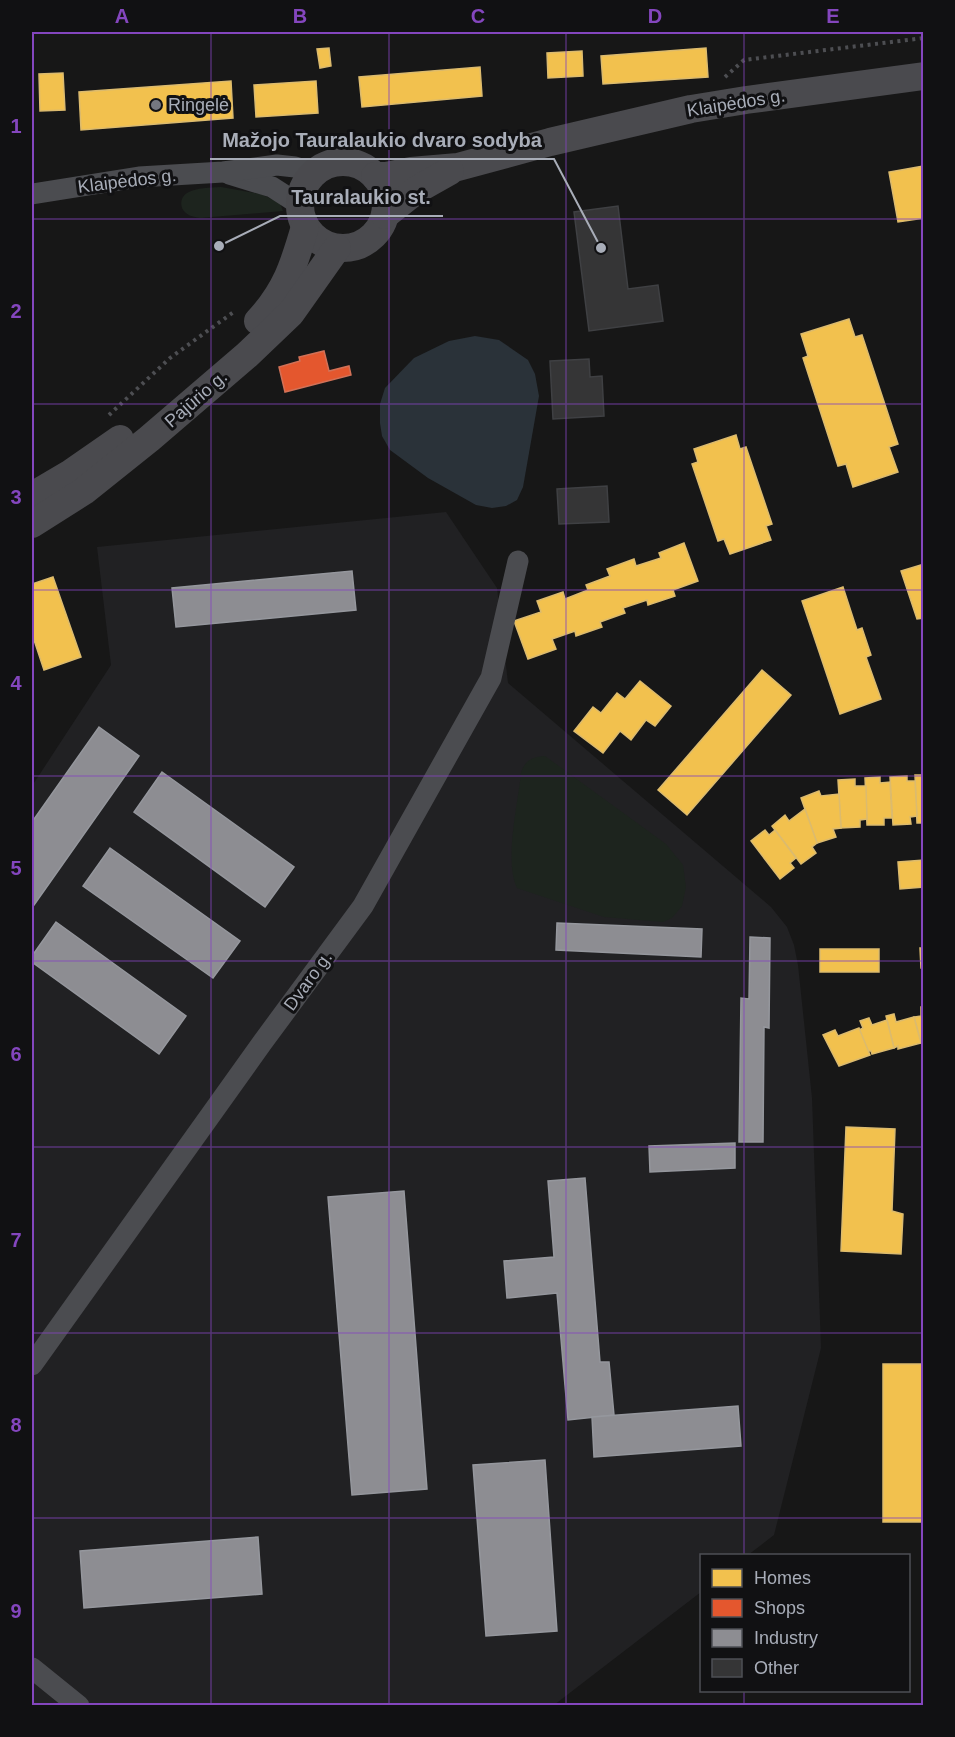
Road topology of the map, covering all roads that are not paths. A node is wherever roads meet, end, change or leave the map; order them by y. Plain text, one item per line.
1 (924, 76) edge
2 (458, 167) junction
3 (223, 172) junction
4 (314, 173) junction
5 (375, 176) junction
6 (32, 194) edge
7 (385, 215) junction
8 (303, 216) junction
9 (337, 248) junction
10 (32, 496) edge
11 (32, 524) edge
12 (518, 561) dead end
13 (32, 1365) edge
14 (32, 1668) edge
15 (79, 1706) edge

1 - 2 main road, Klaipėdos g.
2 - 5 main road
2 - 7 main road
3 - 4 street, Klaipėdos g.
3 - 6 street, Klaipėdos g.
3 - 8 street, Klaipėdos g.
4 - 5 main road
4 - 8 main road, Pajūrio g.
5 - 7 main road
7 - 9 main road
8 - 9 main road
8 - 10 main road, Pajūrio g.
9 - 11 main road, Pajūrio g.
12 - 13 street, Dvaro g.
14 - 15 street

